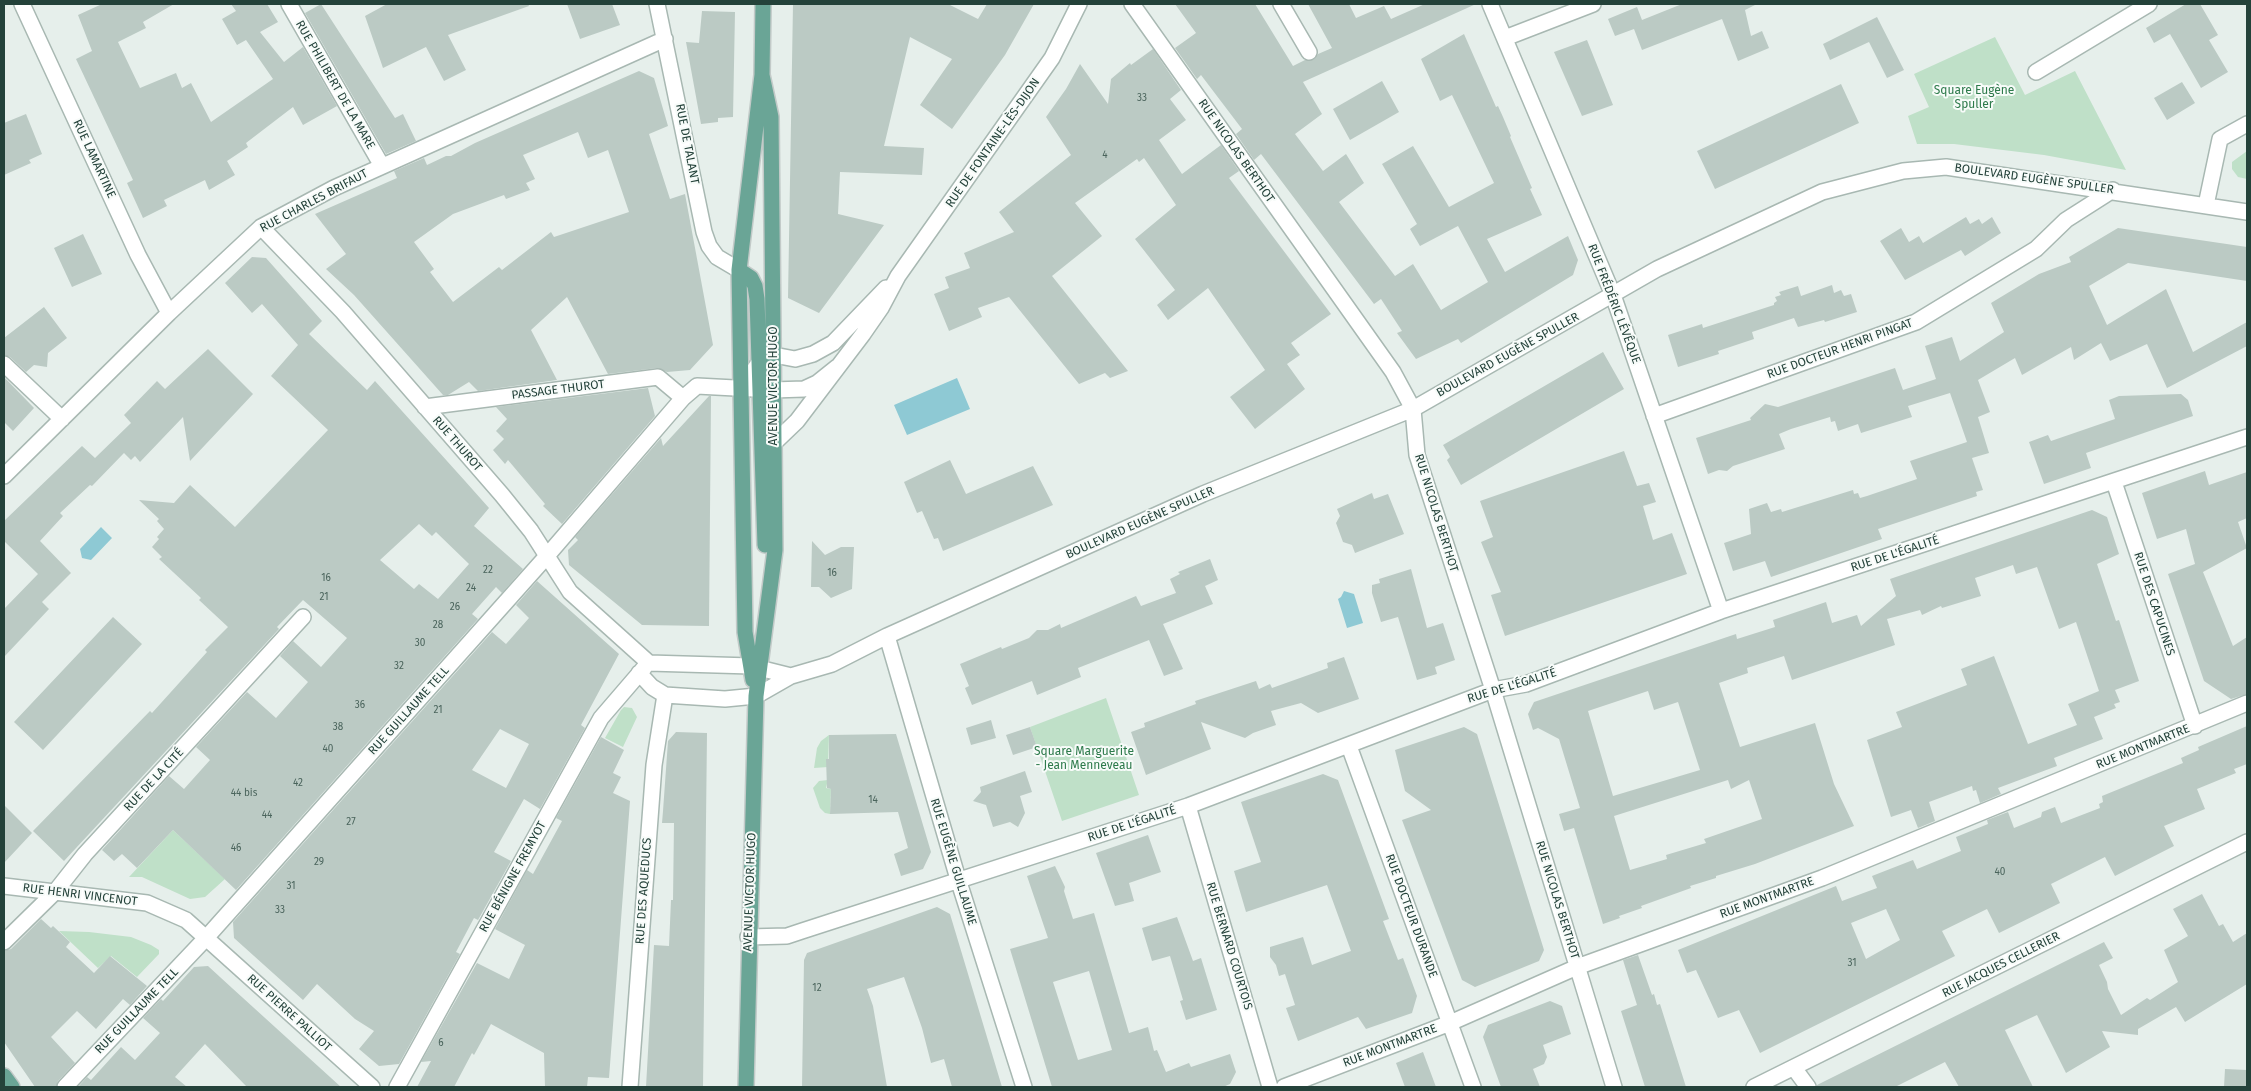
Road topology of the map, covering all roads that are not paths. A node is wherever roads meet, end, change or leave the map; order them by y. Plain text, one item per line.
1 (22, 4) edge
2 (289, 4) edge
3 (657, 4) edge
4 (763, 4) edge
5 (1079, 4) edge
6 (1132, 4) edge
7 (1281, 4) edge
8 (1490, 4) edge
9 (1593, 4) edge
10 (2149, 4) edge
11 (1505, 38) junction
12 (665, 39) junction
13 (1308, 52) dead end
14 (2036, 72) dead end
15 (762, 75) junction
16 (2247, 124) edge
17 (382, 166) junction
18 (2113, 190) junction
19 (2206, 205) junction
20 (2247, 212) edge
21 (261, 227) junction
22 (740, 270) junction
23 (898, 276) junction
24 (1613, 295) junction
25 (757, 299) junction
26 (168, 313) junction
27 (774, 355) junction
28 (4, 364) edge
29 (758, 364) junction
30 (837, 367) junction
31 (741, 388) junction
32 (766, 390) junction
33 (683, 398) junction
34 (425, 407) junction
35 (1413, 409) junction
36 (1654, 416) junction
37 (62, 419) junction
38 (2247, 437) edge
39 (773, 444) junction
40 (4, 476) edge
41 (2114, 482) junction
42 (546, 557) junction
43 (768, 604) junction
44 (1721, 611) junction
45 (304, 617) dead end
46 (887, 636) junction
47 (644, 668) junction
48 (755, 668) junction
49 (791, 676) junction
50 (1493, 690) junction
51 (665, 695) junction
52 (756, 696) junction
53 (2247, 703) edge
54 (2195, 726) junction
55 (1349, 746) junction
56 (1188, 806) junction
57 (2247, 842) edge
58 (958, 879) junction
59 (4, 886) edge
60 (55, 892) junction
61 (206, 938) junction
62 (748, 938) junction
63 (4, 942) edge
64 (1577, 967) junction
65 (1450, 1023) junction
66 (1794, 1068) junction
67 (4, 1076) edge
68 (12, 1087) edge
69 (65, 1087) edge
70 (372, 1087) edge
71 (397, 1087) edge
72 (630, 1087) edge
73 (746, 1087) edge
74 (1024, 1087) edge
75 (1270, 1087) edge
76 (1284, 1087) edge
77 (1473, 1087) edge
78 (1614, 1087) edge
79 (1754, 1087) edge
80 (1808, 1087) edge

1 - 26 street, RUE LAMARTINE
2 - 17 street, RUE PHILIBERT DE LA MARE
3 - 12 street, RUE DE TALANT
4 - 15 main road, AVENUE VICTOR HUGO
5 - 23 street, RUE DE FONTAINE-LÈS-DIJON
6 - 35 street, RUE NICOLAS BERTHOT
7 - 13 street
8 - 11 street, RUE FRÉDÉRIC LÉVÊQUE
9 - 11 street
10 - 14 street
11 - 24 street, RUE FRÉDÉRIC LÉVÊQUE
12 - 17 street, RUE CHARLES BRIFAUT
12 - 22 street, RUE DE TALANT
15 - 22 main road, AVENUE VICTOR HUGO
15 - 27 main road, AVENUE VICTOR HUGO
16 - 19 street
17 - 21 street, RUE CHARLES BRIFAUT
18 - 19 street, BOULEVARD EUGÈNE SPULLER
18 - 24 street, BOULEVARD EUGÈNE SPULLER
18 - 36 street, RUE DOCTEUR HENRI PINGAT
19 - 20 street, BOULEVARD EUGÈNE SPULLER
21 - 26 street, RUE CHARLES BRIFAUT
21 - 34 street, RUE THUROT
22 - 25 main road
22 - 31 main road, AVENUE VICTOR HUGO
23 - 27 street, RUE DE FONTAINE-LÈS-DIJON
23 - 30 street, RUE DE FONTAINE-LÈS-DIJON
24 - 35 street, BOULEVARD EUGÈNE SPULLER
24 - 36 street, RUE FRÉDÉRIC LÉVÊQUE
25 - 27 street
25 - 29 main road
26 - 37 street, RUE CHARLES BRIFAUT
27 - 29 street
27 - 32 main road, AVENUE VICTOR HUGO
28 - 37 street
29 - 31 street
29 - 32 main road
30 - 32 street, RUE DE FONTAINE-LÈS-DIJON
30 - 39 street, RUE DE FONTAINE-LÈS-DIJON
31 - 32 street, RUE GUILLAUME TELL
31 - 33 street, RUE GUILLAUME TELL
31 - 48 main road, AVENUE VICTOR HUGO
32 - 39 main road, AVENUE VICTOR HUGO
32 - 43 main road
33 - 34 street, PASSAGE THUROT
33 - 42 street, RUE GUILLAUME TELL
34 - 42 street, RUE THUROT
35 - 46 street, BOULEVARD EUGÈNE SPULLER
35 - 50 street, RUE NICOLAS BERTHOT
36 - 44 street, RUE FRÉDÉRIC LÉVÊQUE
37 - 40 street, RUE CHARLES BRIFAUT
38 - 41 street, RUE DE L'ÉGALITÉ
39 - 43 main road, AVENUE VICTOR HUGO
41 - 44 street, RUE DE L'ÉGALITÉ
41 - 54 street, RUE DES CAPUCINES
42 - 47 street, RUE THUROT
42 - 61 street, RUE GUILLAUME TELL
43 - 48 main road, AVENUE VICTOR HUGO
44 - 50 street, RUE DE L'ÉGALITÉ
45 - 60 street, RUE DE LA CITÉ
46 - 49 street, BOULEVARD EUGÈNE SPULLER
46 - 58 street, RUE EUGÈNE GUILLAUME
47 - 48 street
47 - 51 street, RUE THUROT
47 - 71 street, RUE BÉNIGNE FREMYOT
48 - 49 street, BOULEVARD EUGÈNE SPULLER
48 - 52 main road, AVENUE VICTOR HUGO
49 - 52 street, BOULEVARD EUGÈNE SPULLER
50 - 55 street, RUE DE L'ÉGALITÉ
50 - 64 street, RUE NICOLAS BERTHOT
51 - 52 street
51 - 72 street, RUE DES AQUEDUCS
52 - 62 main road, AVENUE VICTOR HUGO
53 - 54 street, RUE MONTMARTRE
54 - 64 street, RUE MONTMARTRE
55 - 56 street, RUE DE L'ÉGALITÉ
55 - 65 street, RUE DOCTEUR DURANDE
56 - 58 street, RUE DE L'ÉGALITÉ
56 - 75 street, RUE BERNARD COURTOIS
57 - 66 street, RUE JACQUES CELLERIER
58 - 62 street, RUE DE L'ÉGALITÉ
58 - 74 street, RUE EUGÈNE GUILLAUME
59 - 60 street, RUE HENRI VINCENOT
60 - 61 street, RUE HENRI VINCENOT
60 - 63 street, RUE DE LA CITÉ
61 - 69 street, RUE GUILLAUME TELL
61 - 70 street, RUE PIERRE PALLIOT
62 - 73 main road, AVENUE VICTOR HUGO
64 - 65 street, RUE MONTMARTRE
64 - 78 street, RUE NICOLAS BERTHOT
65 - 76 street, RUE MONTMARTRE
65 - 77 street, RUE DOCTEUR DURANDE
66 - 79 street, RUE JACQUES CELLERIER
66 - 80 street
67 - 68 main road

